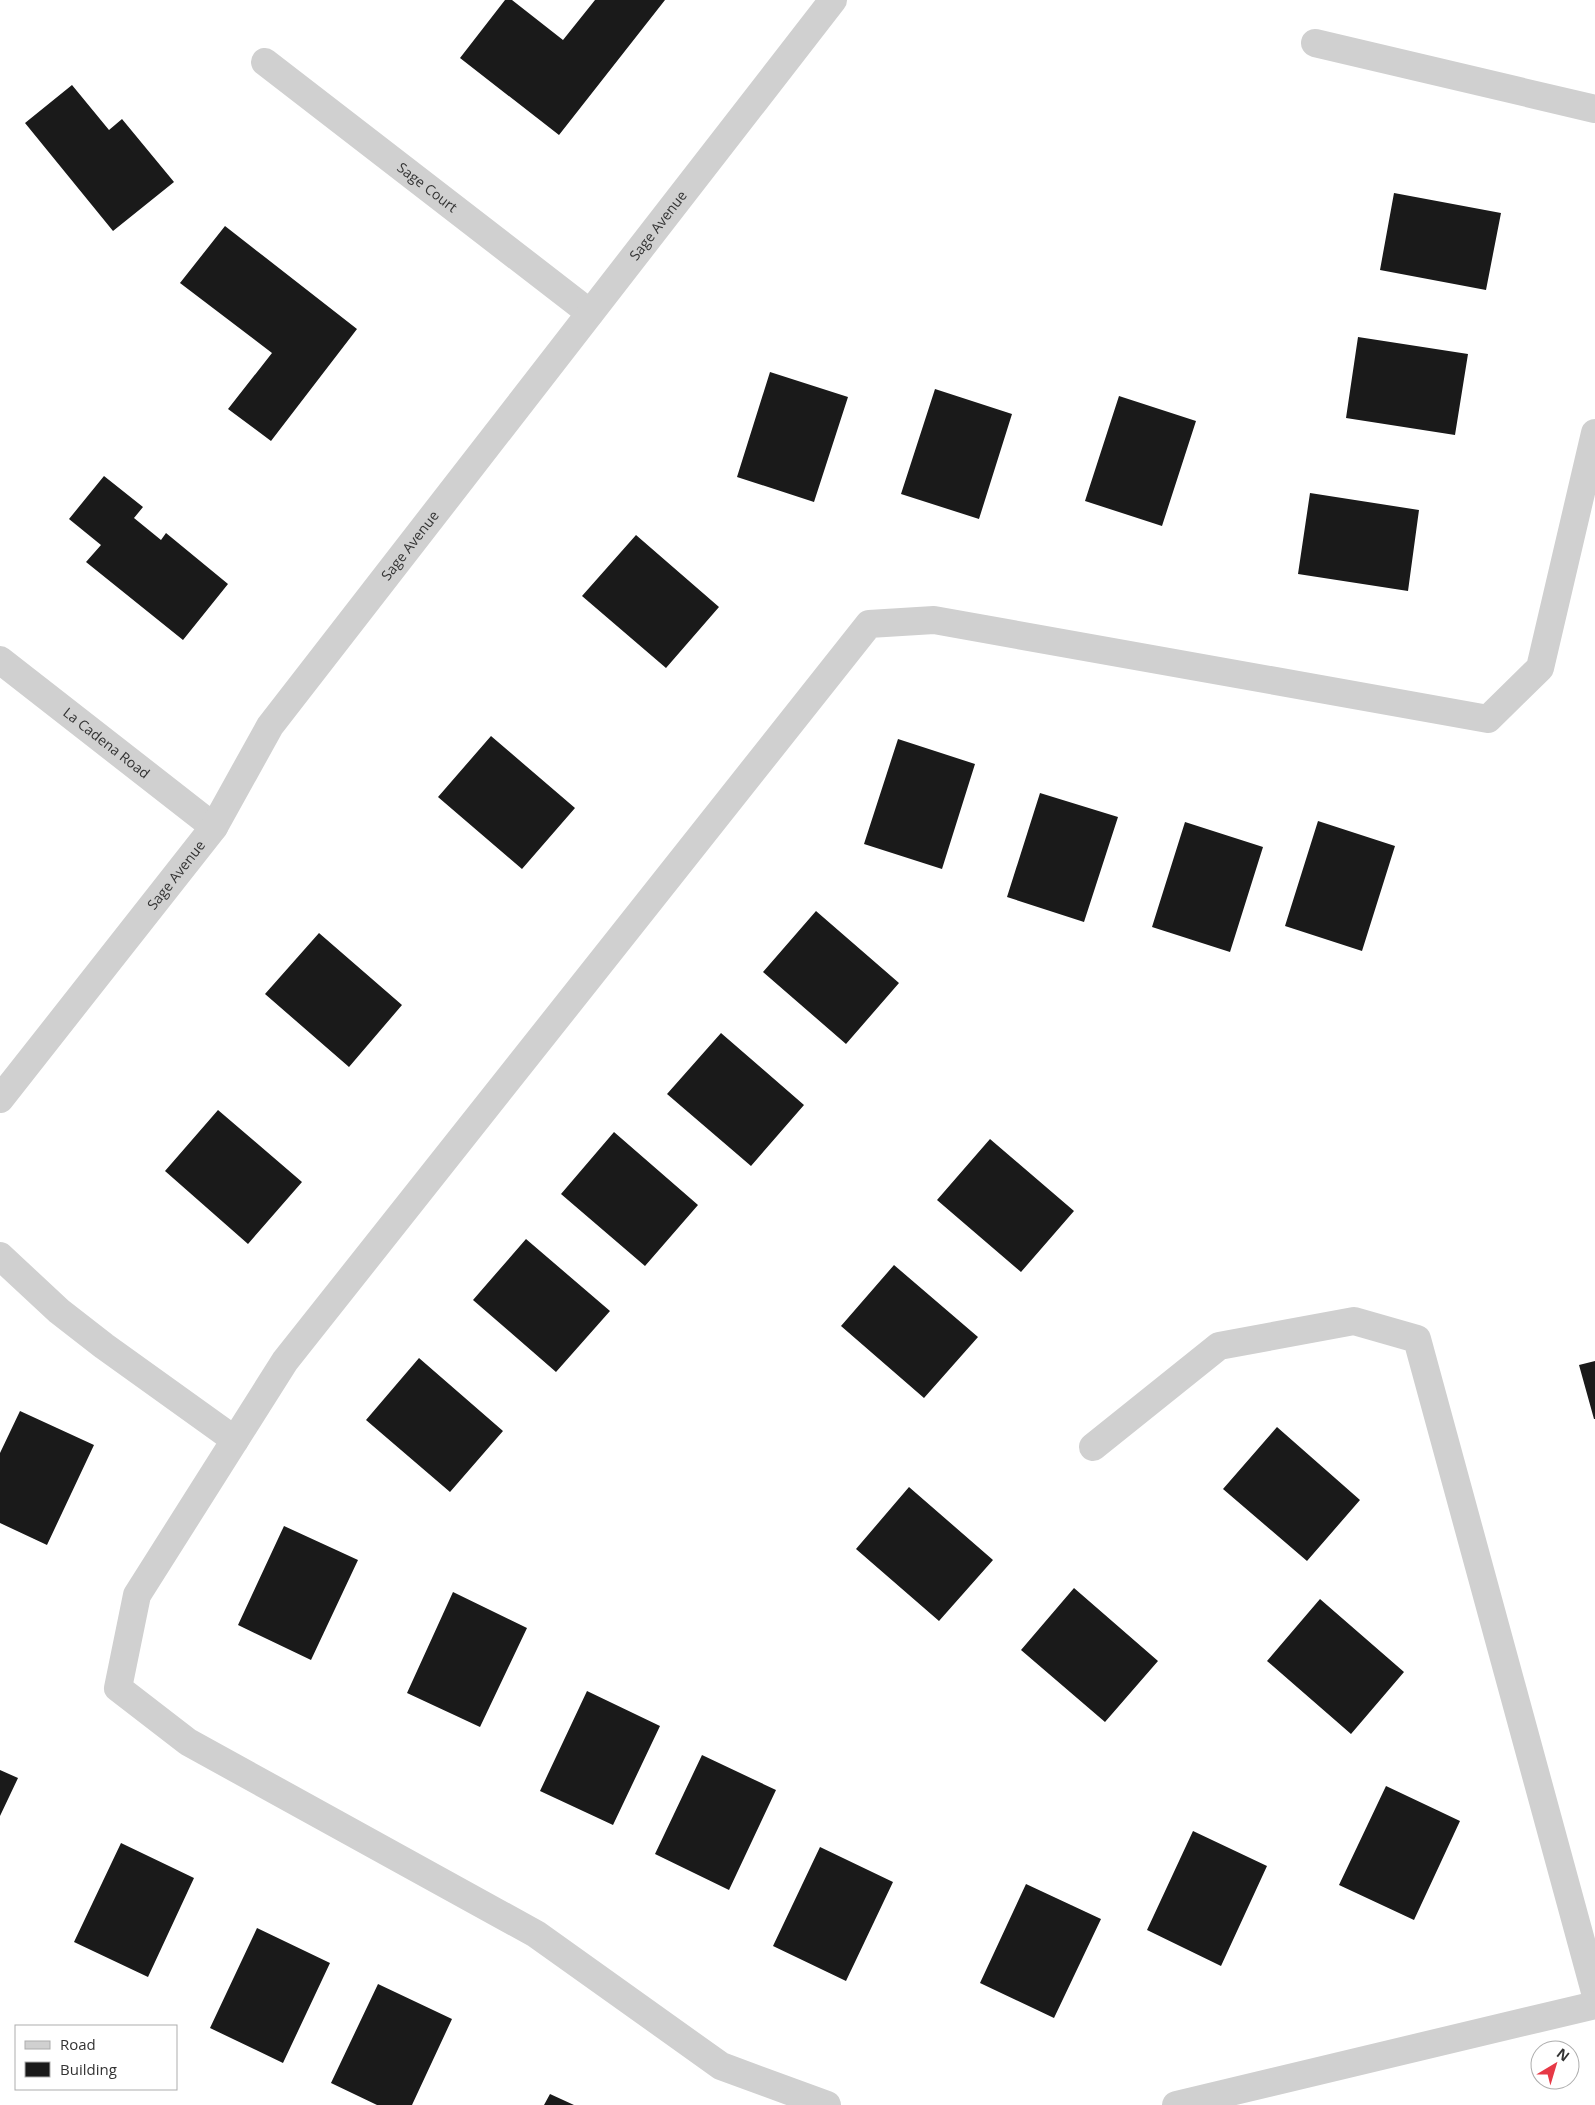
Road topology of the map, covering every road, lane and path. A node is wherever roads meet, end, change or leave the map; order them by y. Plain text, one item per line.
1 (833, 0) edge
2 (1315, 43) dead end
3 (265, 62) dead end
4 (1595, 109) edge
5 (590, 313) junction
6 (1595, 434) edge
7 (0, 660) edge
8 (214, 827) junction
9 (0, 1099) edge
10 (0, 1256) edge
11 (235, 1440) junction
12 (1093, 1447) dead end
13 (1595, 1992) edge
14 (1595, 2005) edge
15 (827, 2105) edge
16 (1176, 2105) edge

1 - 5 street, Sage Avenue
2 - 4 street
3 - 5 street, Sage Court
5 - 8 street, Sage Avenue
6 - 11 street
7 - 8 street, La Cadena Road
8 - 9 street, Sage Avenue
10 - 11 street
11 - 15 street
12 - 13 street
14 - 16 street

